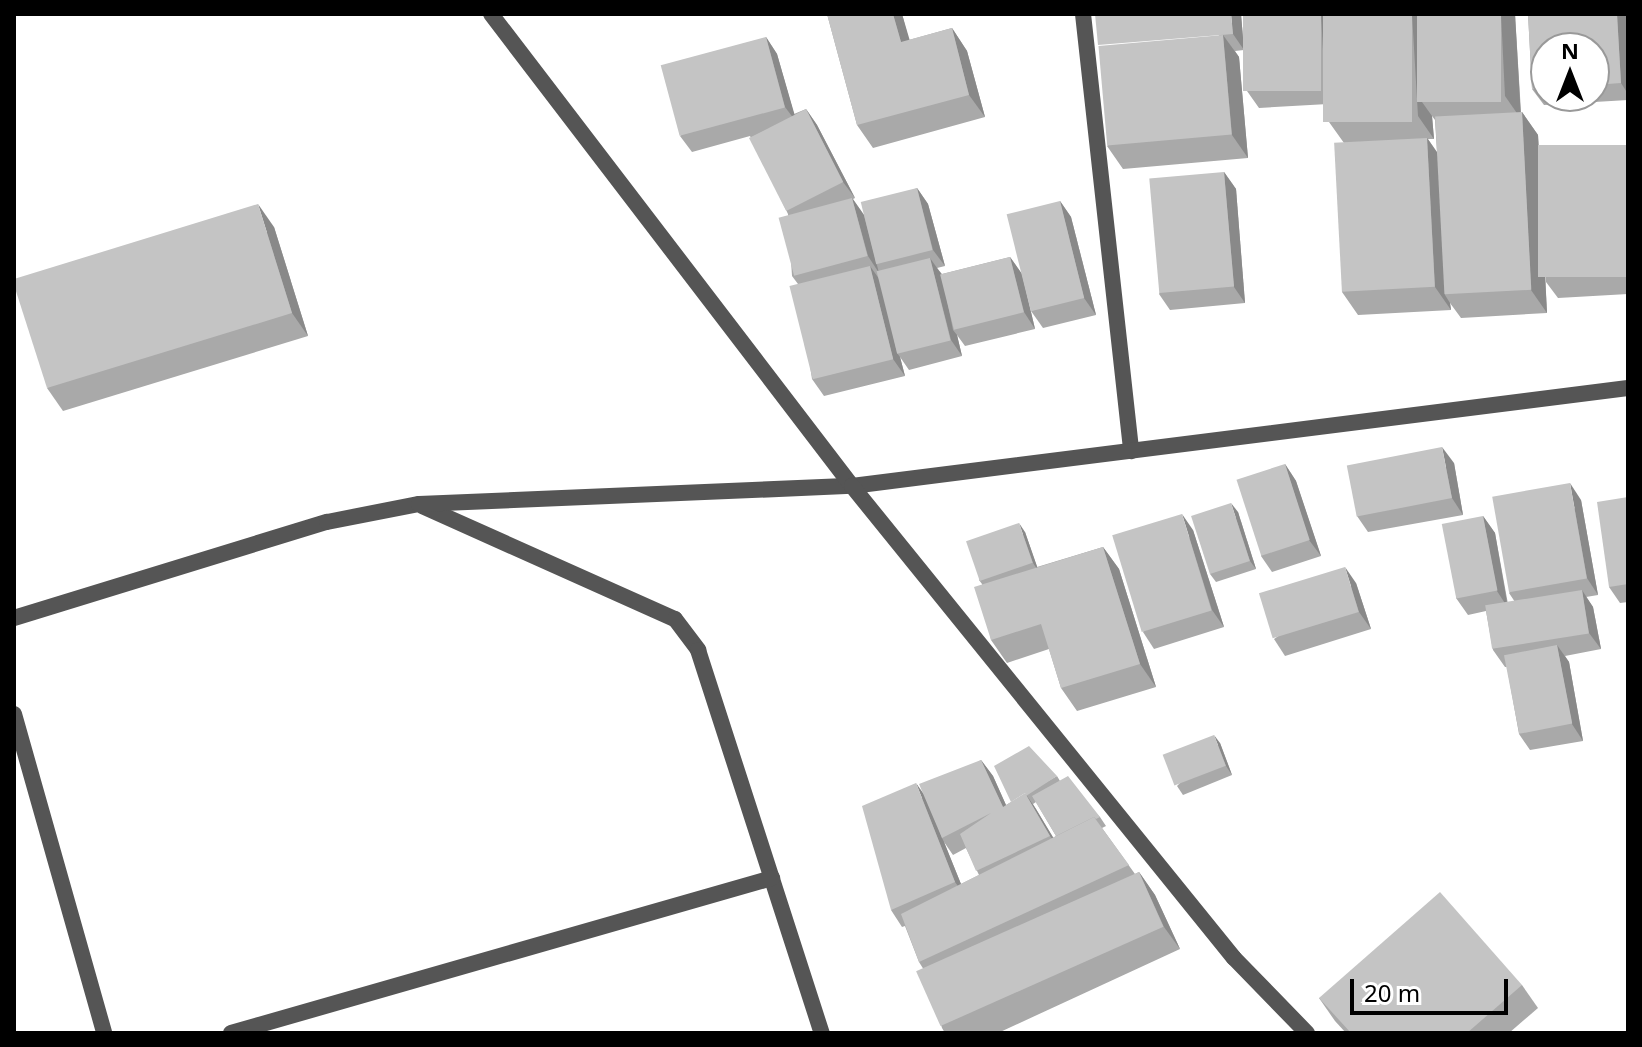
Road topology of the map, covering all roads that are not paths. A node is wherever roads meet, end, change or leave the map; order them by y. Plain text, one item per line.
1 (491, 14) edge
2 (1083, 14) edge
3 (1628, 388) edge
4 (1131, 451) junction
5 (852, 486) junction
6 (419, 504) junction
7 (14, 618) edge
8 (14, 714) edge
9 (772, 878) junction
10 (104, 1033) edge
11 (231, 1033) edge
12 (822, 1033) edge
13 (1307, 1033) edge

1 - 5 street
2 - 4 street
3 - 4 street
4 - 5 street
5 - 6 street
5 - 13 street
6 - 7 street
6 - 9 street
8 - 10 street
9 - 11 street
9 - 12 street

